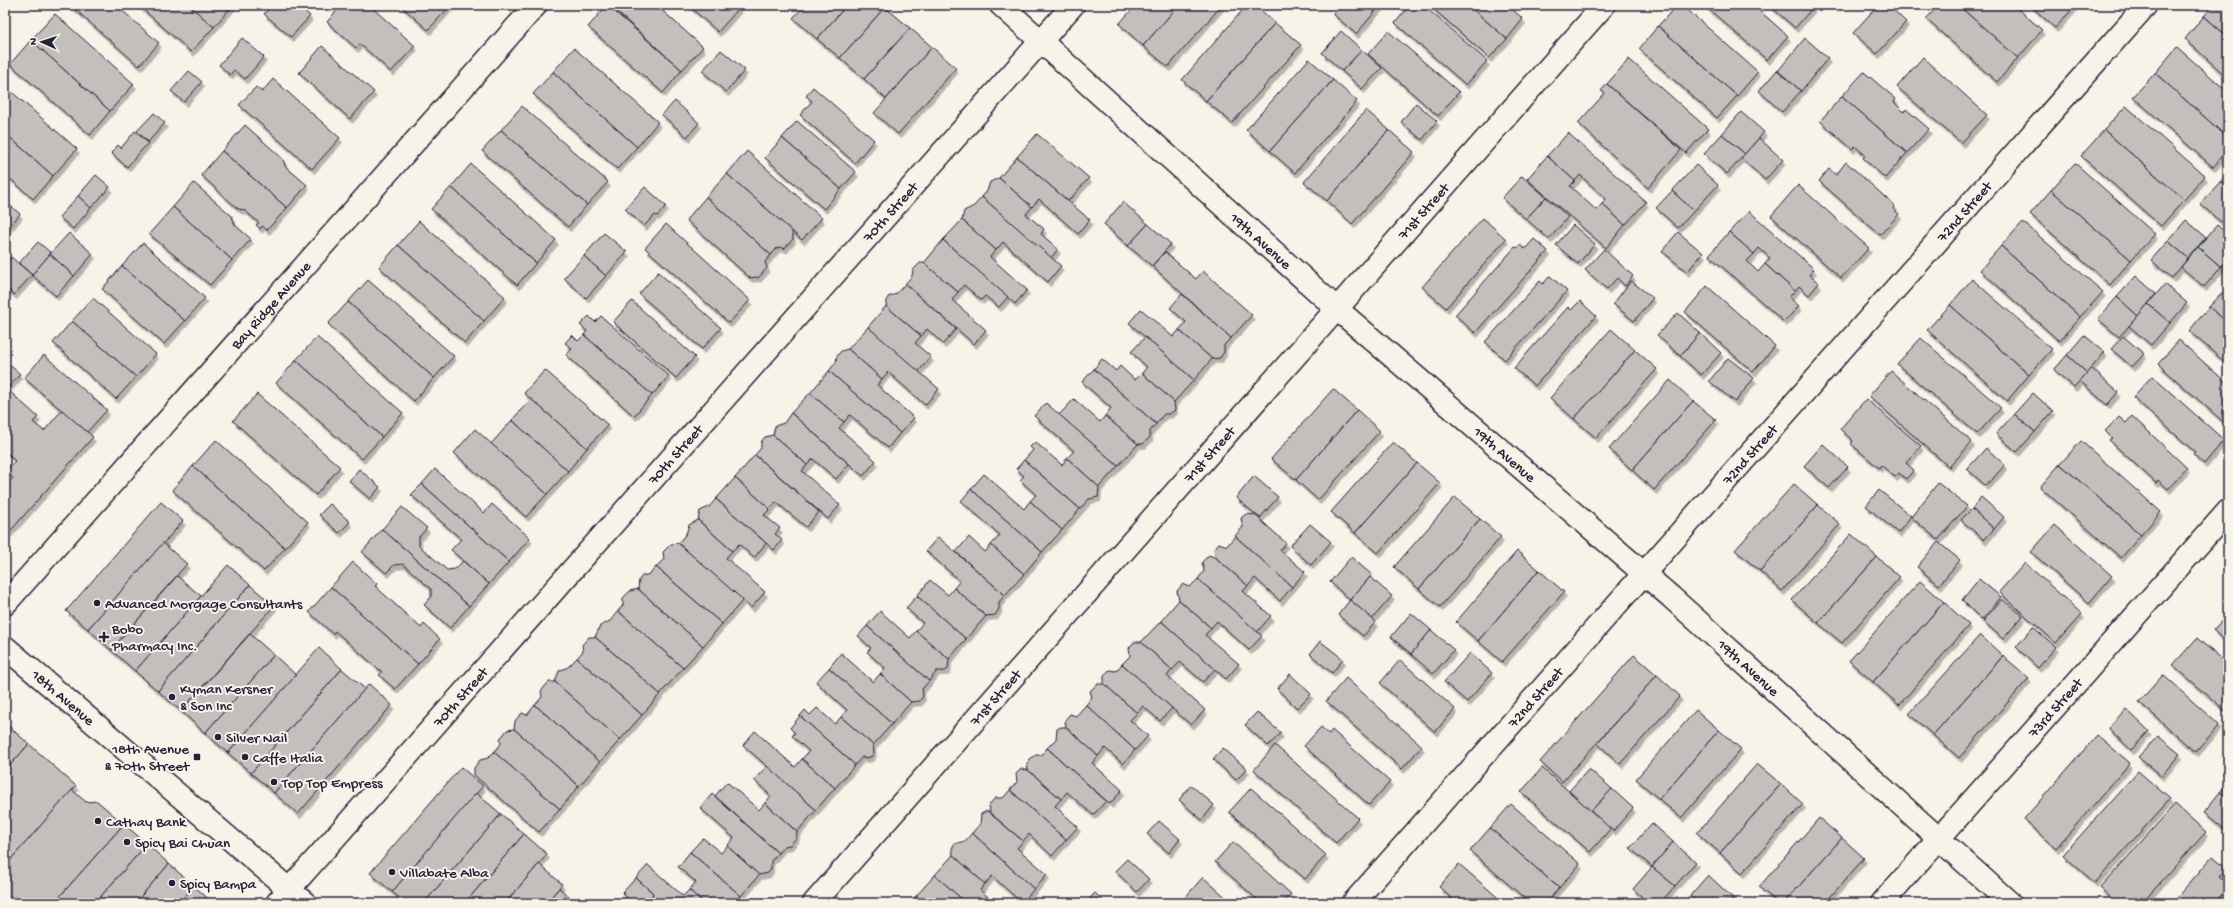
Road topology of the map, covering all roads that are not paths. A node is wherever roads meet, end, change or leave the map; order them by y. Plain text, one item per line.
1 (536, 5) edge
2 (1001, 5) edge
3 (1073, 5) edge
4 (1604, 5) edge
5 (2146, 5) edge
6 (1042, 41) junction
7 (1336, 308) junction
8 (2228, 511) edge
9 (1644, 573) junction
10 (5, 604) edge
11 (5, 647) edge
12 (1937, 839) junction
13 (291, 899) edge
14 (814, 903) edge
15 (1353, 903) edge
16 (1882, 903) edge
17 (2010, 903) edge

1 - 10 street, Bay Ridge Avenue
2 - 6 street, 19th Avenue
3 - 6 street, 70th Street
4 - 7 street, 71st Street
5 - 9 street, 72nd Street
6 - 7 street, 19th Avenue
6 - 13 street, 70th Street
7 - 9 street, 19th Avenue
7 - 14 street, 71st Street
8 - 12 street, 73rd Street
9 - 12 street, 19th Avenue
9 - 15 street, 72nd Street
11 - 13 street, 18th Avenue
12 - 16 street, 73rd Street
12 - 17 street, 19th Avenue

